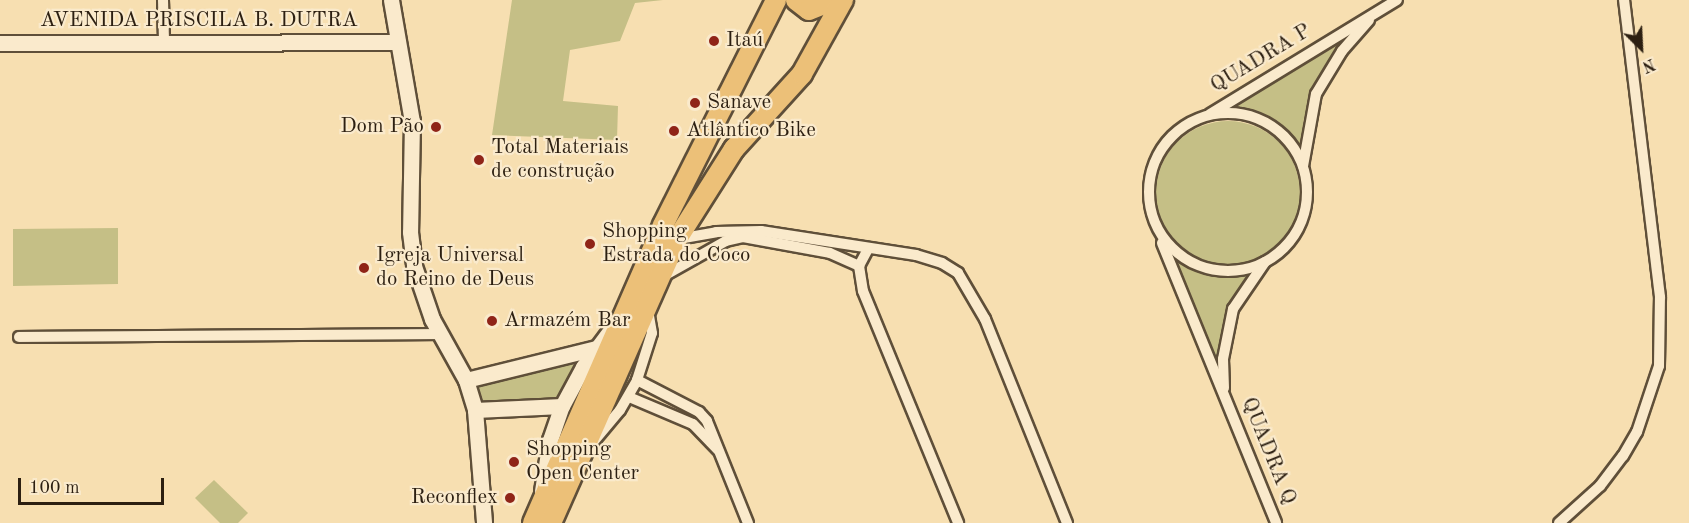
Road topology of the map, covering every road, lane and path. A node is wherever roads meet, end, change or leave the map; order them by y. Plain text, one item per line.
1 (163, 0) edge
2 (391, 0) edge
3 (776, 0) edge
4 (796, 0) edge
5 (834, 0) edge
6 (843, 0) edge
7 (1397, 0) edge
8 (1624, 0) edge
9 (1376, 12) junction
10 (164, 42) junction
11 (398, 42) junction
12 (0, 43) edge
13 (1207, 115) junction
14 (1303, 166) junction
15 (1156, 227) junction
16 (748, 234) junction
17 (677, 239) junction
18 (794, 240) junction
19 (868, 249) junction
20 (1265, 262) junction
21 (859, 266) junction
22 (659, 278) junction
23 (647, 305) junction
24 (625, 312) junction
25 (439, 334) junction
26 (19, 337) dead end
27 (596, 348) junction
28 (466, 380) junction
29 (637, 380) junction
30 (651, 387) junction
31 (1224, 394) junction
32 (629, 397) junction
33 (645, 404) junction
34 (562, 406) junction
35 (475, 410) junction
36 (704, 425) junction
37 (578, 459) junction
38 (537, 514) edge
39 (484, 523) edge
40 (551, 523) edge
41 (748, 523) edge
42 (958, 523) edge
43 (1067, 523) edge
44 (1276, 523) edge
45 (1559, 523) edge

1 - 10 street
2 - 11 street
3 - 24 highway
4 - 5 highway
6 - 17 highway
7 - 9 street, QUADRA P
8 - 45 street
9 - 13 street, QUADRA P
9 - 14 street
10 - 11 street, AVENIDA PRISCILA B. DUTRA
10 - 12 street, AVENIDA PRISCILA B. DUTRA
11 - 25 street
13 - 14 street
13 - 15 street
14 - 20 street
15 - 20 street
15 - 31 street
16 - 17 street
16 - 18 street
16 - 22 street
17 - 22 highway
18 - 19 street
18 - 21 street
19 - 21 street
19 - 43 street
20 - 31 street
21 - 42 street
22 - 23 highway
23 - 29 street
23 - 37 highway
24 - 27 street
24 - 38 highway
25 - 26 street
25 - 28 street
27 - 28 street
27 - 34 street
28 - 35 street
29 - 30 street
29 - 32 street
30 - 33 street
30 - 36 street
31 - 44 street, QUADRA Q
32 - 33 street
32 - 37 street
33 - 36 street
34 - 35 street
34 - 38 street
35 - 39 street
36 - 41 street
37 - 40 highway

